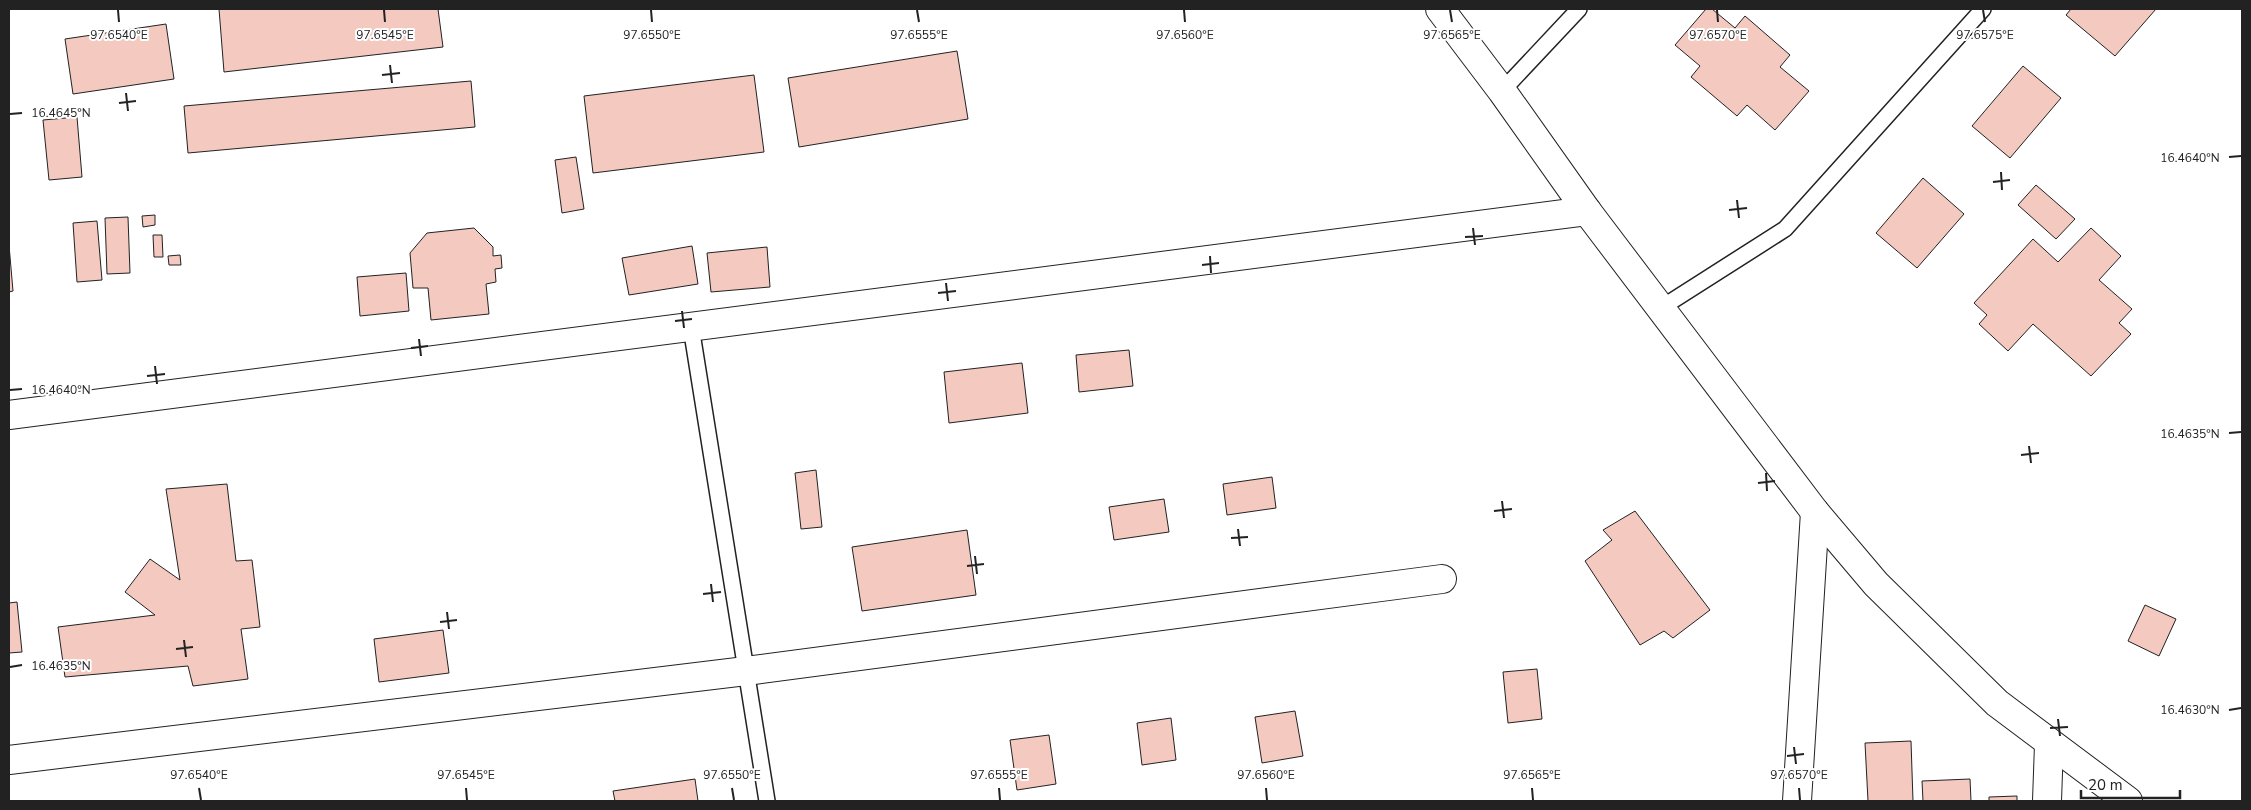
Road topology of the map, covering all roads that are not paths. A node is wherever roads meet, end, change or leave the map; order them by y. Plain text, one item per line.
1 (1440, 9) edge
2 (1579, 9) edge
3 (1982, 9) edge
4 (1502, 91) junction
5 (1587, 211) junction
6 (1661, 308) junction
7 (692, 326) junction
8 (9, 415) edge
9 (1815, 512) junction
10 (1442, 579) dead end
11 (746, 671) junction
12 (2049, 744) junction
13 (9, 760) edge
14 (767, 801) edge
15 (1796, 801) edge
16 (2047, 801) edge
17 (2128, 801) edge

1 - 4 street
2 - 4 lane
3 - 6 lane
4 - 5 street
5 - 6 street
5 - 7 street
6 - 9 street
7 - 8 street
7 - 11 lane
9 - 12 street
9 - 15 street
10 - 11 street
11 - 13 street
11 - 14 lane
12 - 16 street
12 - 17 street

